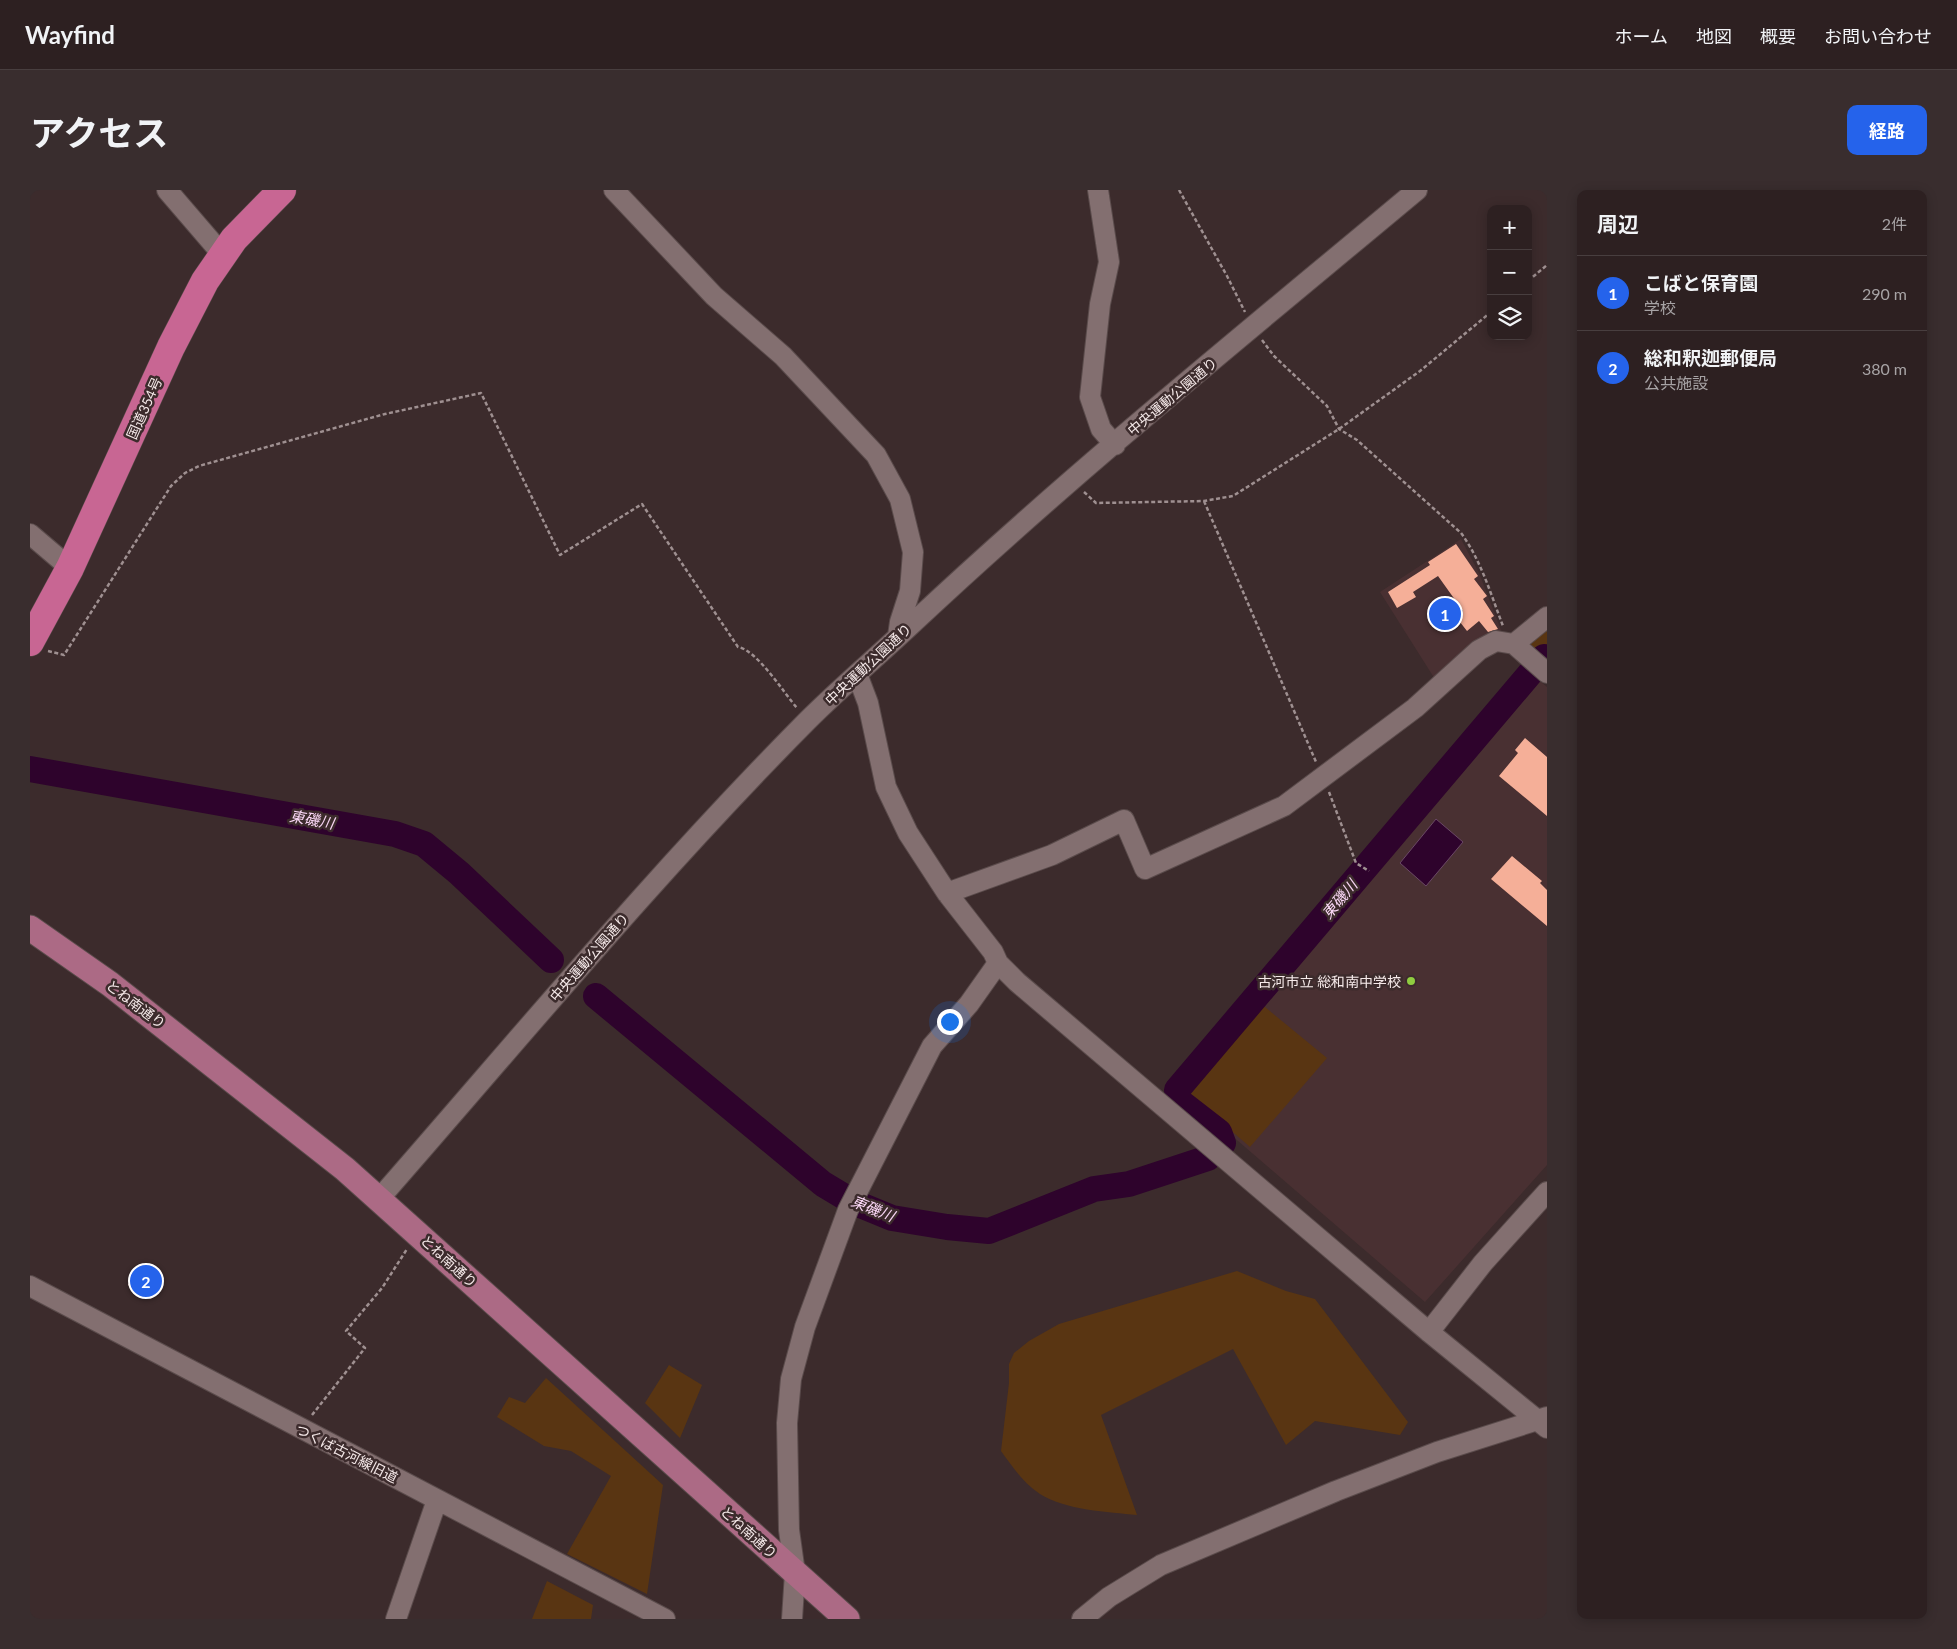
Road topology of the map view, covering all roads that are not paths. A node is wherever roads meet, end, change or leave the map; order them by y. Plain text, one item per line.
1 (168, 190) edge
2 (282, 190) edge
3 (614, 190) edge
4 (1098, 190) edge
5 (1417, 190) edge
6 (222, 254) junction
7 (1115, 445) junction
8 (30, 534) edge
9 (70, 568) junction
10 (1547, 617) edge
11 (898, 636) junction
12 (1514, 644) junction
13 (36, 646) edge
14 (1547, 673) edge
15 (857, 674) junction
16 (947, 894) junction
17 (30, 928) edge
18 (998, 964) junction
19 (1547, 1192) edge
20 (379, 1199) junction
21 (30, 1286) edge
22 (1429, 1332) junction
23 (1544, 1422) edge
24 (437, 1500) junction
25 (795, 1573) junction
26 (396, 1619) edge
27 (666, 1619) edge
28 (792, 1619) edge
29 (846, 1619) edge
30 (1082, 1619) edge

1 - 6 street
2 - 6 highway, 国道354号
3 - 11 street
4 - 7 street
5 - 7 street, 中央運動公園通り
6 - 9 highway, 国道354号
7 - 11 street, 中央運動公園通り
8 - 9 street
9 - 13 highway, 国道354号
10 - 12 street
11 - 15 street, 中央運動公園通り
12 - 14 street
12 - 16 street
15 - 16 street
15 - 20 street, 中央運動公園通り
16 - 18 street
17 - 20 main road, とね南通り
18 - 22 street
18 - 25 street
19 - 22 street
20 - 25 main road, とね南通り
21 - 24 street, つくば古河線旧道
22 - 23 street
23 - 30 street
24 - 26 street
24 - 27 street, つくば古河線旧道
25 - 28 street
25 - 29 main road, とね南通り

